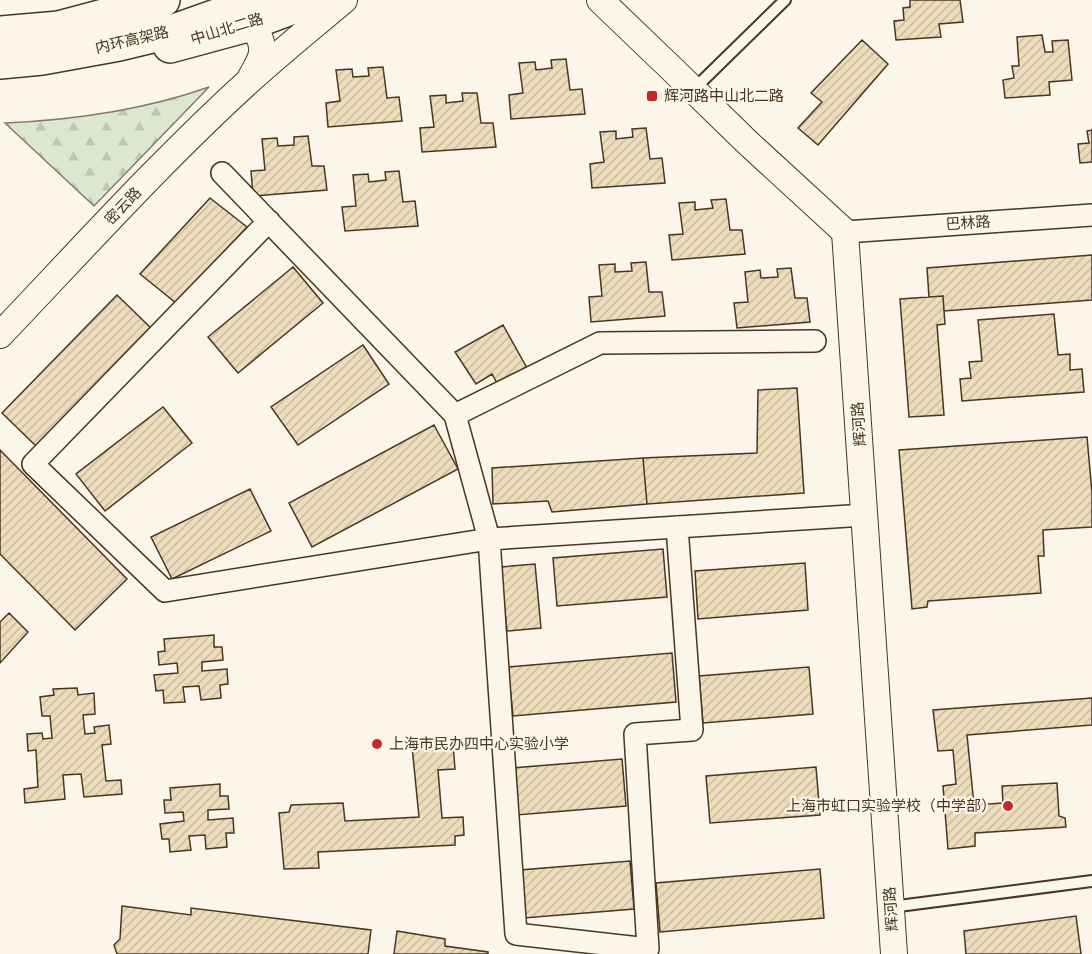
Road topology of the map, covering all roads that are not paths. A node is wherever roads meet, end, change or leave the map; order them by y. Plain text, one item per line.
1 (130, 0) edge
2 (163, 0) edge
3 (261, 0) edge
4 (312, 0) edge
5 (345, 0) edge
6 (600, 0) edge
7 (785, 0) edge
8 (0, 24) edge
9 (240, 27) junction
10 (0, 33) edge
11 (0, 62) edge
12 (0, 78) edge
13 (250, 80) junction
14 (693, 89) junction
15 (222, 173) dead end
16 (1092, 215) edge
17 (269, 222) junction
18 (845, 232) junction
19 (0, 335) edge
20 (815, 341) dead end
21 (455, 415) junction
22 (865, 515) junction
23 (677, 527) junction
24 (489, 539) junction
25 (1092, 881) edge
26 (891, 907) junction
27 (894, 954) edge

1 - 8 main road
2 - 10 main road, 内环高架路
3 - 11 main road, 内环高架路
4 - 9 main road, 中山北二路
5 - 13 street, 密云路
6 - 14 street
7 - 14 lane
9 - 12 main road, 中山北二路
9 - 13 street, 密云路
13 - 19 street, 密云路
14 - 18 street
15 - 17 street
16 - 18 street, 巴林路
17 - 21 street
17 - 24 street
18 - 22 street, 辉河路
20 - 21 street
21 - 24 street
22 - 23 street
22 - 26 street, 辉河路
23 - 24 street
23 - 24 street
25 - 26 lane
26 - 27 street, 辉河路

